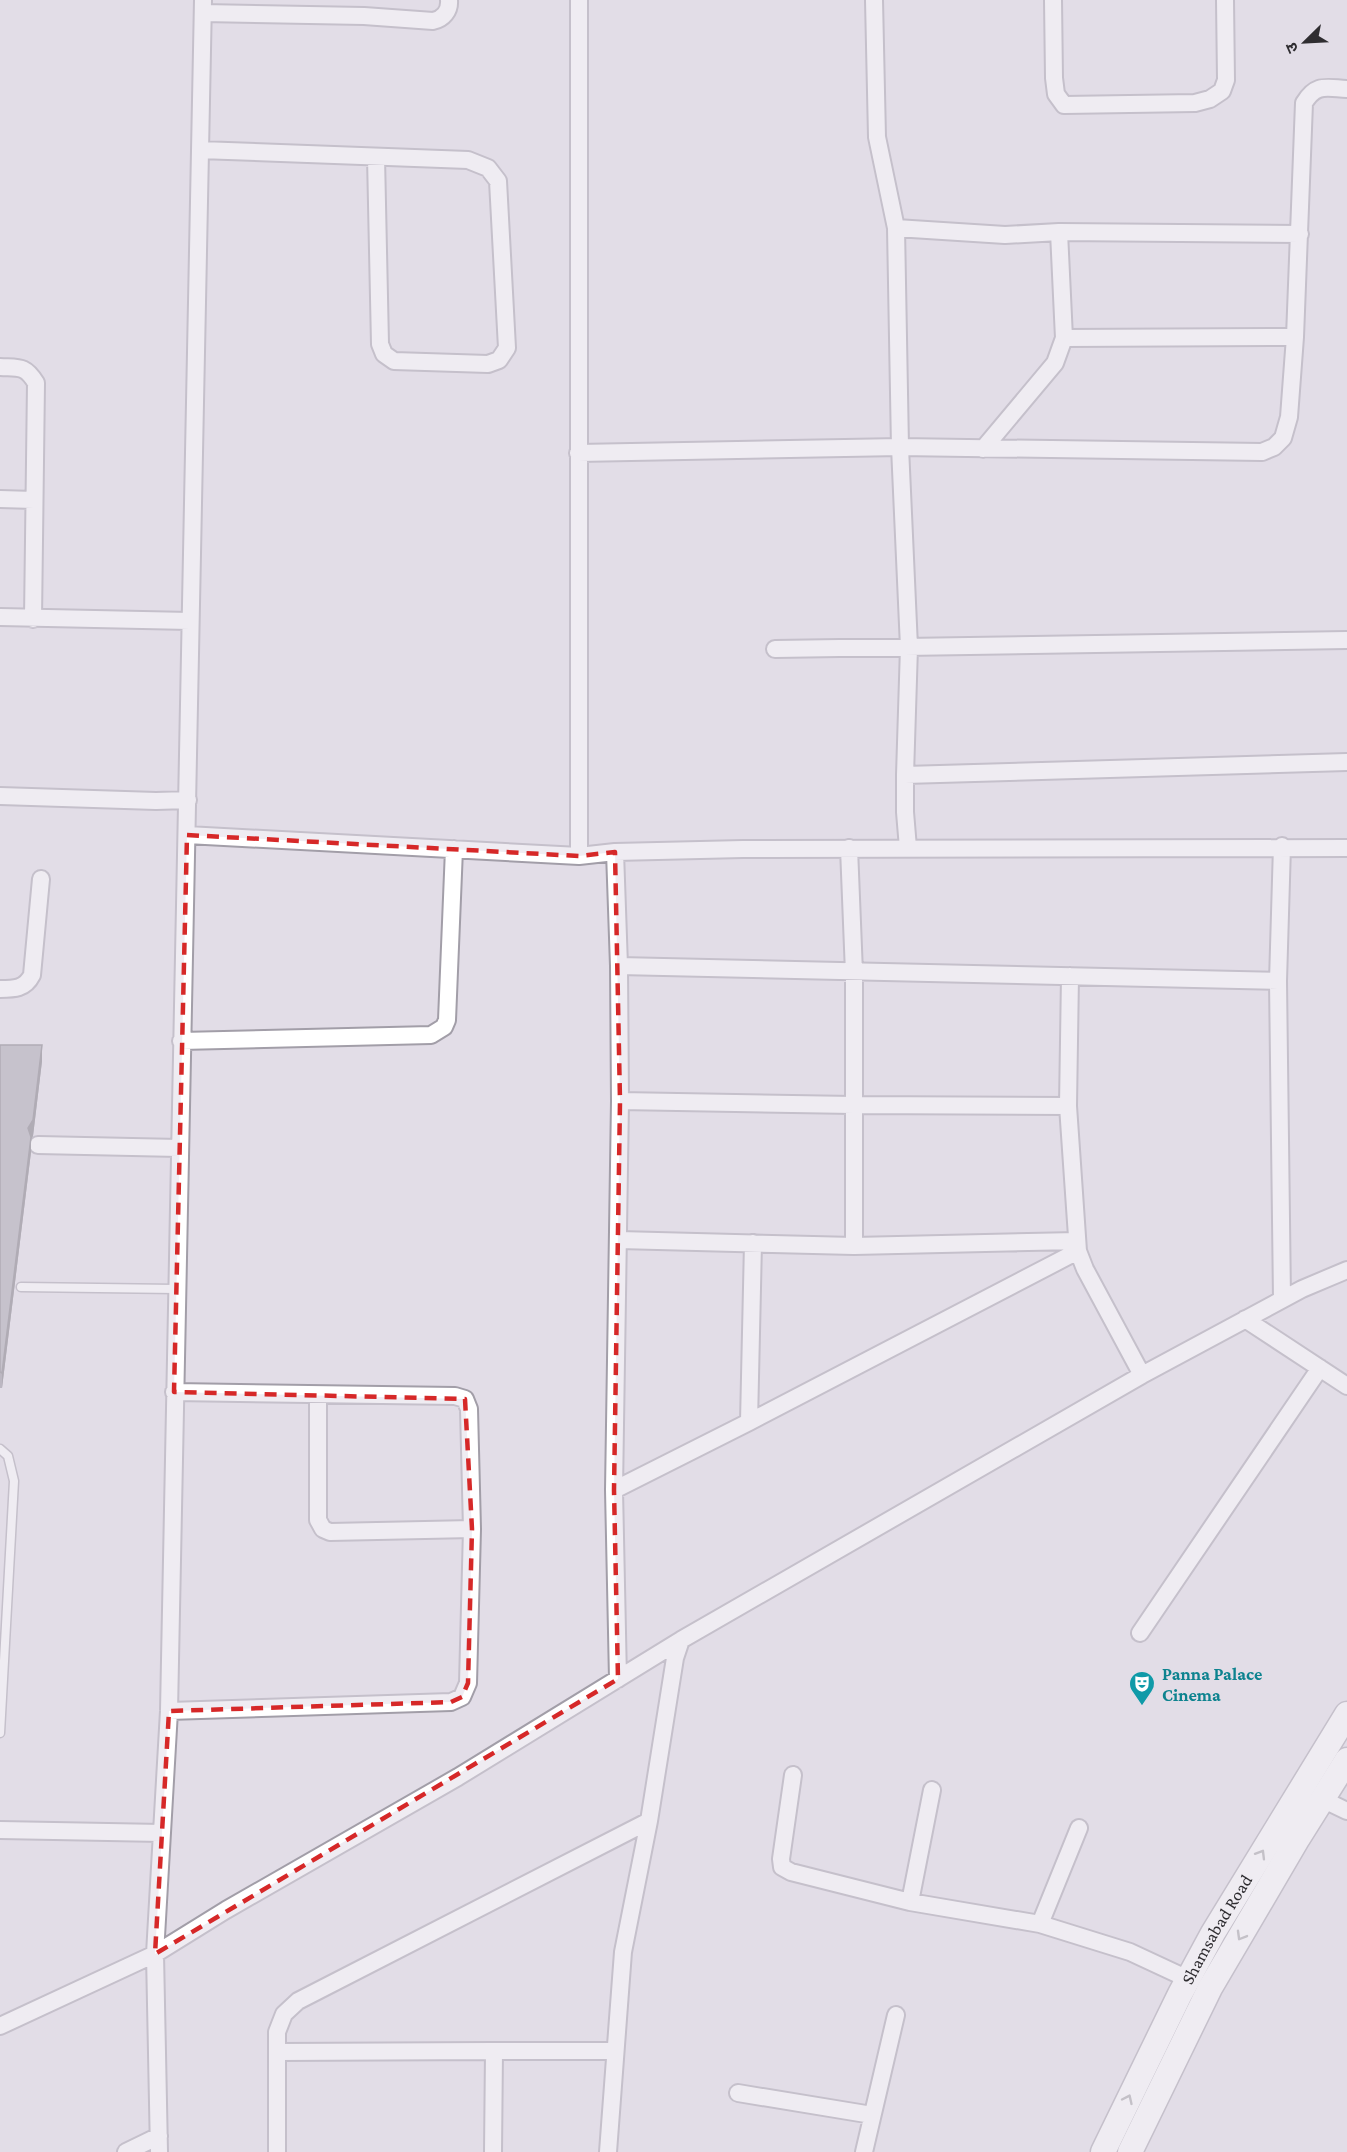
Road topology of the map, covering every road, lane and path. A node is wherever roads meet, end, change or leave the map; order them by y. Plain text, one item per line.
1 (449, 0) edge
2 (579, 0) edge
3 (874, 0) edge
4 (1053, 0) edge
5 (1225, 0) edge
6 (203, 6) edge
7 (364, 8) edge
8 (1347, 89) edge
9 (200, 150) junction
10 (376, 157) junction
11 (896, 228) junction
12 (1059, 232) junction
13 (1300, 234) junction
14 (1295, 337) junction
15 (1064, 338) junction
16 (0, 367) edge
17 (900, 447) junction
18 (983, 449) junction
19 (578, 453) junction
20 (0, 499) edge
21 (34, 500) junction
22 (0, 617) edge
23 (33, 619) junction
24 (190, 621) junction
25 (1347, 640) edge
26 (909, 647) junction
27 (775, 649) dead end
28 (1347, 762) edge
29 (905, 775) junction
30 (0, 796) edge
31 (188, 800) junction
32 (187, 835) junction
33 (1282, 846) junction
34 (849, 848) junction
35 (908, 848) junction
36 (1347, 848) edge
37 (454, 849) junction
38 (615, 852) junction
39 (579, 856) junction
40 (41, 879) dead end
41 (619, 966) junction
42 (854, 972) junction
43 (1070, 976) junction
44 (1278, 981) junction
45 (0, 989) edge
46 (182, 1041) junction
47 (620, 1101) junction
48 (853, 1105) junction
49 (1068, 1106) junction
50 (38, 1145) dead end
51 (179, 1148) junction
52 (619, 1240) junction
53 (753, 1244) junction
54 (854, 1246) junction
55 (1077, 1246) junction
56 (1347, 1270) edge
57 (21, 1287) dead end
58 (176, 1289) junction
59 (1282, 1299) junction
60 (1245, 1319) junction
61 (1320, 1368) junction
62 (1142, 1375) junction
63 (1347, 1386) edge
64 (174, 1392) junction
65 (318, 1396) junction
66 (750, 1422) junction
67 (0, 1449) edge
68 (614, 1490) junction
69 (472, 1529) junction
70 (1140, 1634) dead end
71 (681, 1640) junction
72 (618, 1679) junction
73 (169, 1711) junction
74 (1347, 1714) edge
75 (0, 1733) edge
76 (1347, 1760) edge
77 (794, 1775) dead end
78 (932, 1790) dead end
79 (1322, 1799) junction
80 (1347, 1811) edge
81 (649, 1821) junction
82 (1078, 1828) dead end
83 (0, 1830) edge
84 (162, 1833) junction
85 (910, 1902) junction
86 (1040, 1924) junction
87 (155, 1954) junction
88 (1188, 1979) junction
89 (896, 2015) dead end
90 (0, 2026) edge
91 (494, 2051) junction
92 (615, 2051) junction
93 (277, 2052) junction
94 (738, 2093) dead end
95 (872, 2115) junction
96 (159, 2144) edge
97 (126, 2152) edge
98 (277, 2152) edge
99 (493, 2152) edge
100 (608, 2152) edge
101 (864, 2152) edge
102 (1103, 2152) edge
103 (1130, 2152) edge

1 - 7 street
2 - 19 street
3 - 11 street
4 - 5 street
6 - 7 street
6 - 9 street
8 - 13 street
9 - 10 street
9 - 24 street
10 - 10 street
11 - 12 street
11 - 17 street
12 - 13 street
12 - 15 street
13 - 14 street
14 - 15 street
14 - 18 street
15 - 18 street
16 - 21 street
17 - 18 street
17 - 19 street
17 - 26 street
19 - 39 street
20 - 21 street
21 - 23 street
22 - 23 street
23 - 24 street
24 - 31 street
25 - 26 street
26 - 27 street
26 - 29 street
28 - 29 street
29 - 35 street
30 - 31 street
31 - 32 street
32 - 37 street
32 - 46 street
33 - 35 street
33 - 36 street
33 - 44 street
34 - 35 street
34 - 38 street
34 - 42 street
37 - 39 street
37 - 46 street
38 - 39 street
38 - 41 street
40 - 45 street
41 - 42 street
41 - 47 street
42 - 43 street
42 - 48 street
43 - 44 street
43 - 49 street
44 - 59 street
46 - 51 street
47 - 48 street
47 - 52 street
48 - 49 street
48 - 54 street
49 - 55 street
50 - 51 street
51 - 58 street
52 - 53 street
52 - 68 street
53 - 54 street
53 - 66 street
54 - 55 street
55 - 62 street
55 - 66 street
56 - 59 street
57 - 58 lane
58 - 64 street
59 - 60 street
60 - 61 street
60 - 62 street
61 - 63 street
61 - 70 street
62 - 71 street
64 - 65 street
64 - 73 street
65 - 69 street
65 - 69 street
66 - 68 street
67 - 75 lane
68 - 72 street
69 - 73 street
71 - 72 street
71 - 81 street
72 - 87 street
73 - 84 street
88 -> 74 main road, Shamsabad Road
76 - 79 main road, Shamsabad Road
77 - 85 street
78 - 85 street
79 - 80 street
79 -> 103 main road, Shamsabad Road
81 - 92 street
81 - 93 street
82 - 86 street
83 - 84 street
84 - 87 street
85 - 86 street
86 - 88 street
87 - 90 street
87 - 96 street
102 -> 88 main road, Shamsabad Road
89 - 95 street
91 - 92 street
91 - 93 street
91 - 99 street
92 - 100 street
93 - 98 street
94 - 95 street
95 - 101 street
96 - 97 street

